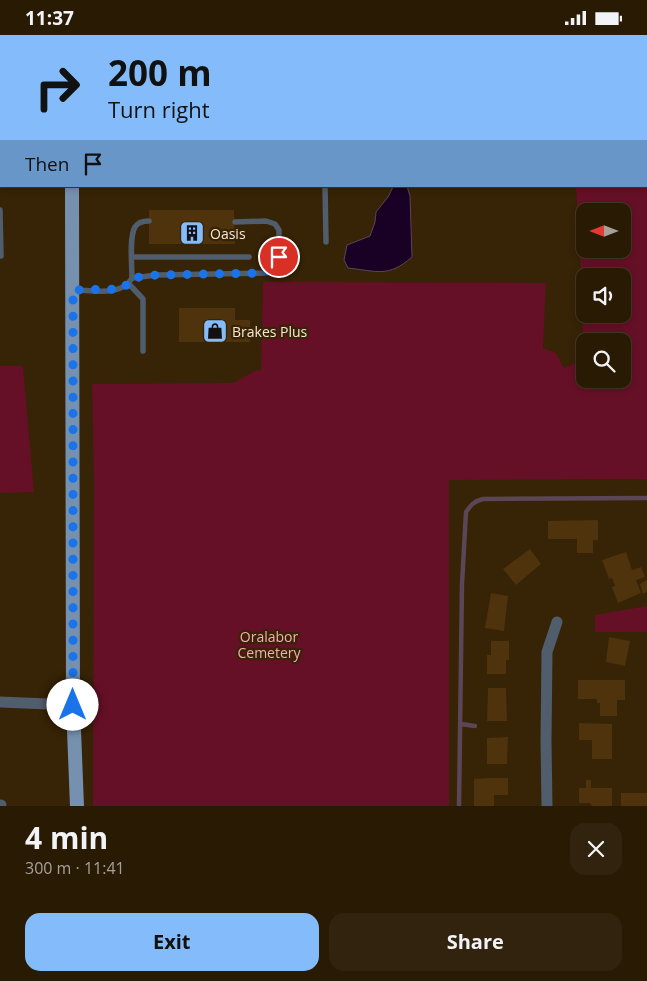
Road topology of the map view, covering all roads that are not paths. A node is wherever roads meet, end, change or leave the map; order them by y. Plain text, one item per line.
1 (72, 187) edge
2 (325, 187) edge
3 (0, 210) edge
4 (149, 221) dead end
5 (234, 222) dead end
6 (279, 236) dead end
7 (326, 242) dead end
8 (280, 244) dead end
9 (1, 256) edge
10 (132, 257) junction
11 (249, 257) dead end
12 (131, 281) junction
13 (73, 290) junction
14 (143, 351) dead end
15 (557, 622) dead end
16 (0, 702) edge
17 (73, 705) junction
18 (77, 806) edge
19 (547, 806) edge

1 - 13 main road
2 - 7 lane
3 - 9 lane
4 - 10 lane
5 - 6 lane
8 - 12 lane
10 - 11 lane
10 - 12 lane
12 - 13 lane
12 - 14 lane
13 - 17 main road
15 - 19 street
16 - 17 street
17 - 18 main road

